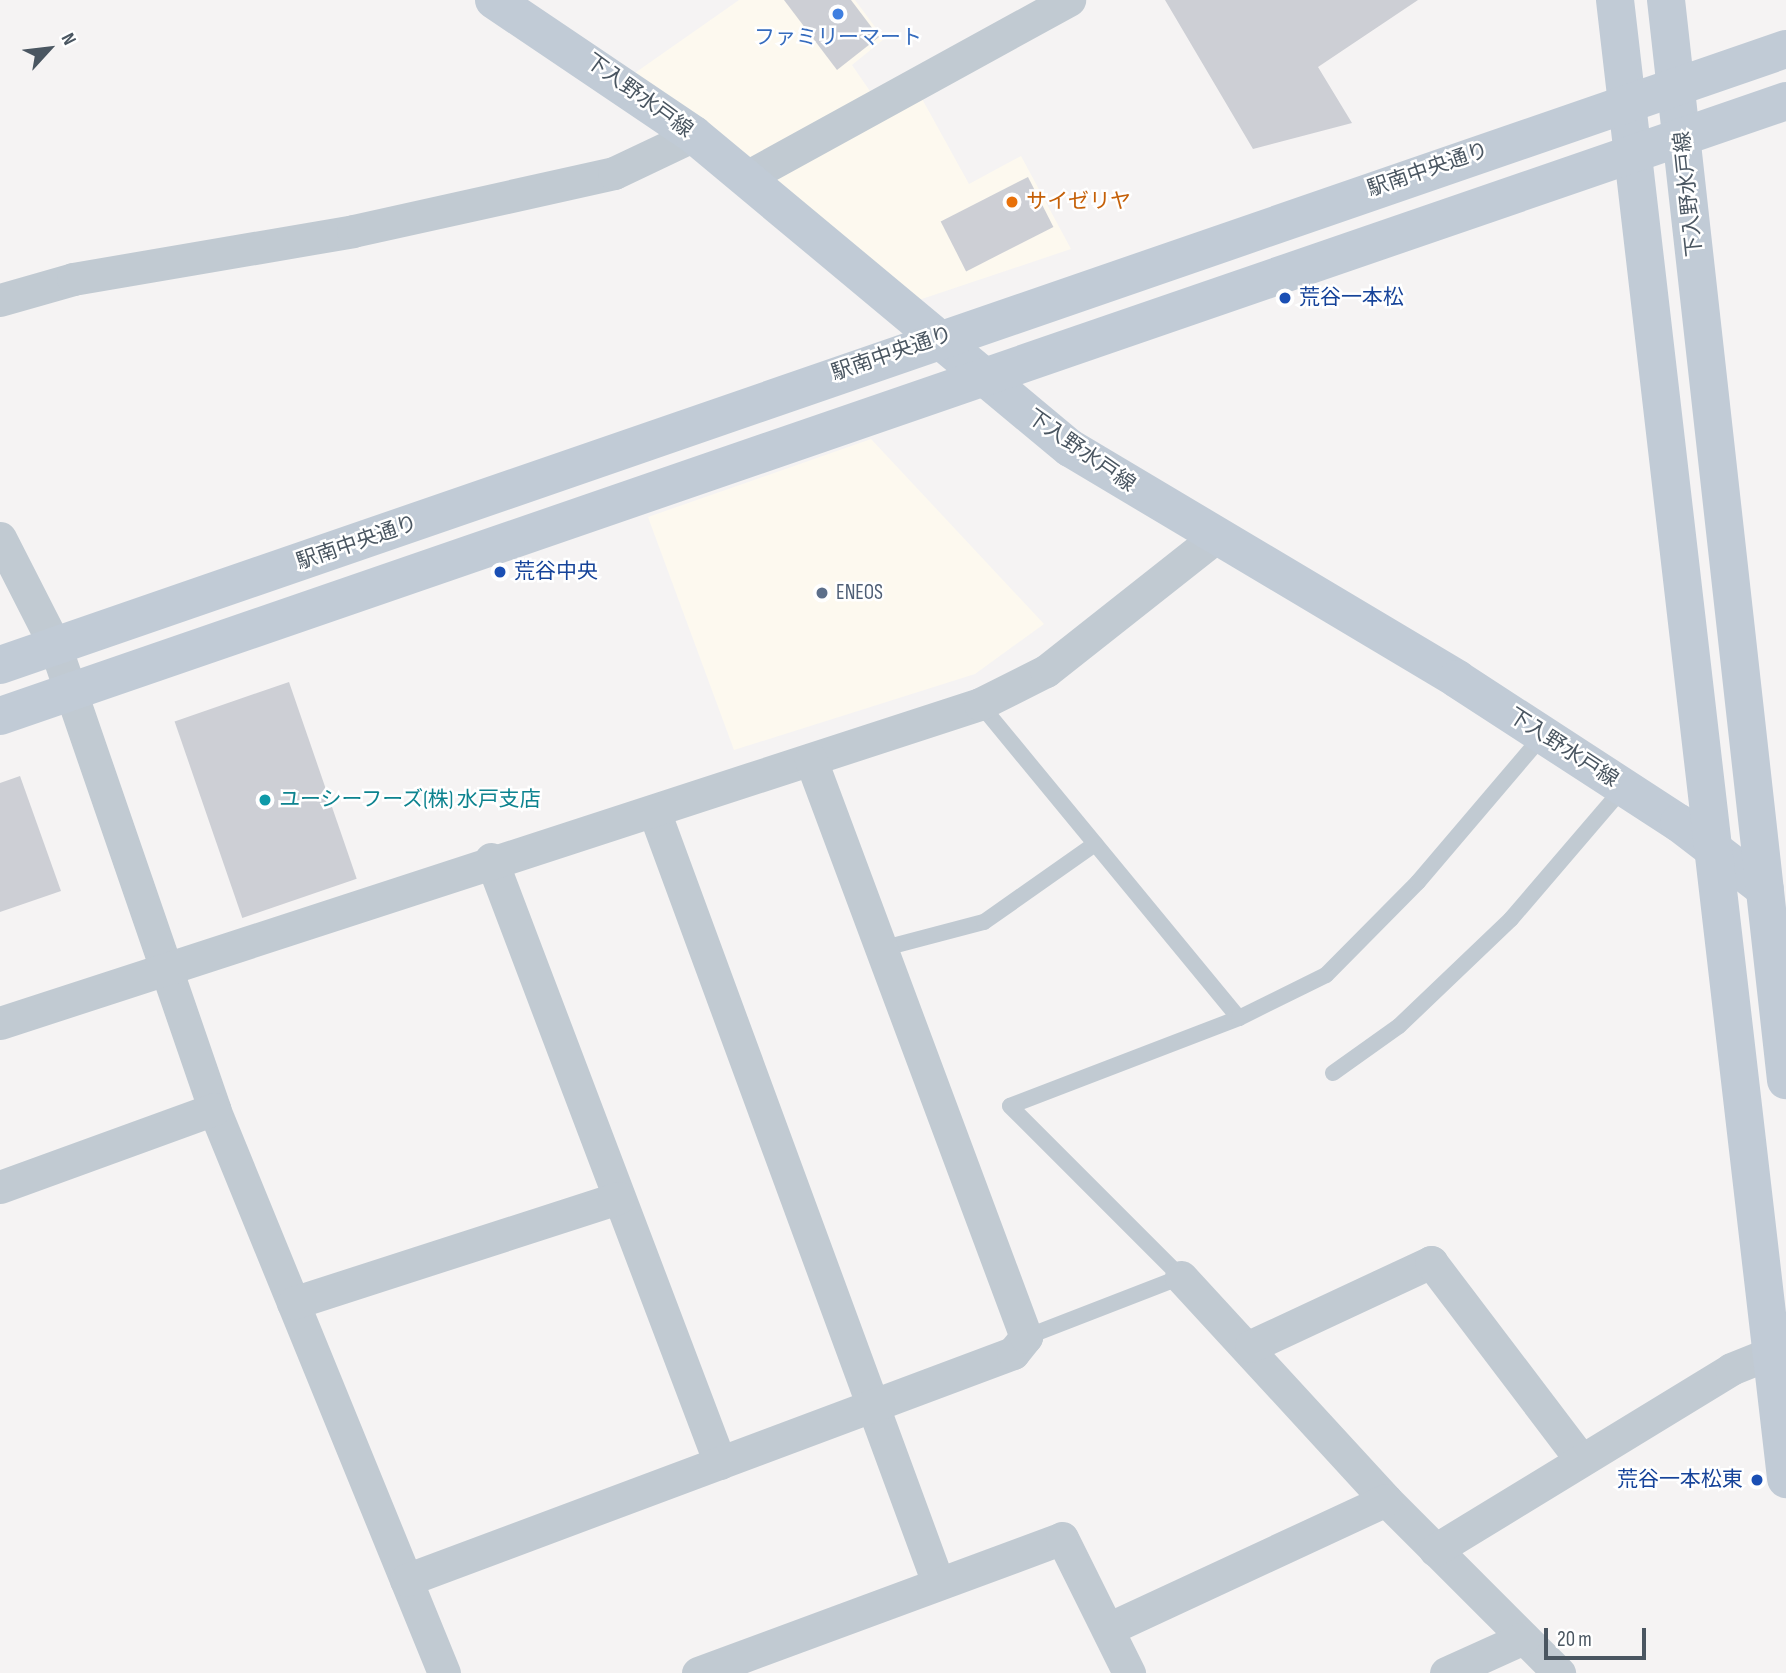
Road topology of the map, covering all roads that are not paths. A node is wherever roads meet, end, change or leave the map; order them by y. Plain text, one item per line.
1 (494, 0) edge
2 (1069, 0) edge
3 (1615, 0) edge
4 (1666, 0) edge
5 (1786, 49) edge
6 (1675, 85) junction
7 (1786, 101) edge
8 (1626, 103) junction
9 (694, 135) junction
10 (1683, 137) junction
11 (1634, 154) junction
12 (745, 178) junction
13 (0, 300) edge
14 (939, 338) junction
15 (984, 377) junction
16 (0, 538) edge
17 (1213, 539) junction
18 (55, 646) junction
19 (0, 665) edge
20 (72, 691) junction
21 (980, 704) junction
22 (0, 716) edge
23 (1543, 735) junction
24 (811, 760) junction
25 (1623, 787) junction
26 (654, 811) junction
27 (1096, 844) junction
28 (1708, 845) junction
29 (491, 859) junction
30 (1776, 898) edge
31 (881, 949) junction
32 (162, 967) junction
33 (1239, 1018) junction
34 (0, 1023) edge
35 (1333, 1073) dead end
36 (1786, 1080) edge
37 (214, 1109) junction
38 (0, 1187) edge
39 (620, 1198) junction
40 (1181, 1277) junction
41 (293, 1303) junction
42 (1026, 1337) junction
43 (1251, 1346) junction
44 (1771, 1353) junction
45 (871, 1406) junction
46 (1580, 1458) junction
47 (720, 1463) junction
48 (1786, 1479) edge
49 (1386, 1500) junction
50 (1435, 1550) junction
51 (406, 1580) junction
52 (938, 1583) junction
53 (1108, 1629) junction
54 (1524, 1638) junction
55 (705, 1672) edge
56 (444, 1673) edge
57 (1129, 1673) edge
58 (1446, 1673) edge
59 (1559, 1673) edge

1 - 9 main road, 下入野水戸線
2 - 12 street
3 - 8 main road
4 - 6 main road, 下入野水戸線
5 - 6 main road, 駅南中央通り
6 - 8 main road, 駅南中央通り
6 - 10 main road, 下入野水戸線
7 - 10 main road
8 - 11 main road
8 - 14 main road, 駅南中央通り
9 - 12 main road, 下入野水戸線
9 - 13 street
10 - 11 main road
10 - 30 main road, 下入野水戸線
11 - 15 main road
11 - 28 main road
12 - 14 main road, 下入野水戸線
14 - 15 main road, 下入野水戸線
14 - 18 main road, 駅南中央通り
15 - 17 main road, 下入野水戸線
15 - 20 main road
16 - 18 street
17 - 21 street
17 - 23 main road, 下入野水戸線
18 - 19 main road, 駅南中央通り
18 - 20 street
20 - 22 main road
20 - 32 street
21 - 24 street
21 - 27 lane
23 - 25 main road, 下入野水戸線
23 - 33 lane
24 - 26 street
24 - 31 street
25 - 28 main road, 下入野水戸線
25 - 35 lane
26 - 29 street
26 - 45 street
27 - 31 lane
27 - 33 lane
28 - 30 main road, 下入野水戸線
28 - 44 main road
29 - 32 street
29 - 39 street
30 - 36 main road, 下入野水戸線
31 - 42 street
32 - 34 street
32 - 37 street
33 - 40 lane
37 - 38 street
37 - 41 street
39 - 41 street
39 - 47 street
40 - 42 lane
40 - 43 street
41 - 51 street
42 - 45 street
43 - 46 street
43 - 49 street
44 - 46 street
44 - 48 main road
45 - 47 street
45 - 52 street
46 - 50 street
47 - 51 street
49 - 50 street
49 - 53 street
50 - 54 street
51 - 56 street
52 - 53 street
52 - 55 street
53 - 57 street
54 - 58 street
54 - 59 street

